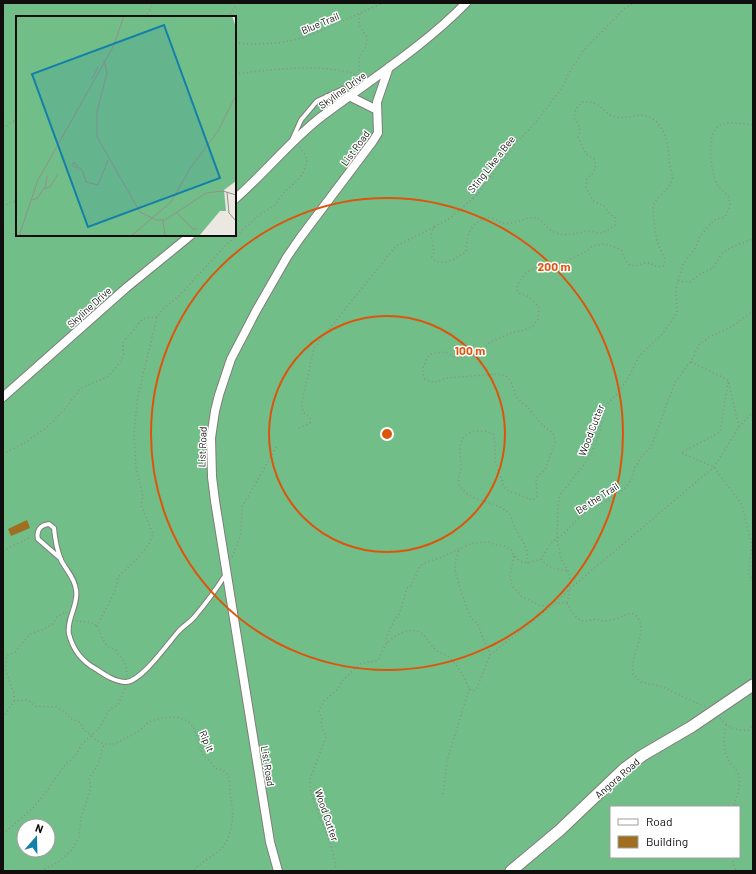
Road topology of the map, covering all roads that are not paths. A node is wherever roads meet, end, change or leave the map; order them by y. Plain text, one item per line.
1 (466, 3) edge
2 (389, 67) junction
3 (343, 89) dead end
4 (327, 96) junction
5 (349, 96) junction
6 (334, 108) junction
7 (377, 110) junction
8 (287, 149) junction
9 (236, 198) edge
10 (190, 236) edge
11 (3, 397) edge
12 (61, 560) junction
13 (226, 573) junction
14 (753, 685) edge
15 (278, 871) edge
16 (511, 871) edge

1 - 2 street, Skyline Drive
2 - 5 street, Skyline Drive
2 - 7 street, List Road
3 - 4 lane
4 - 6 lane
4 - 8 lane
5 - 6 street, Skyline Drive
5 - 7 street
6 - 8 street, Skyline Drive
7 - 13 street, List Road
8 - 9 street, Skyline Drive
10 - 11 street, Skyline Drive
12 - 12 lane
12 - 13 lane
13 - 15 street, List Road
14 - 16 street, Angora Road

